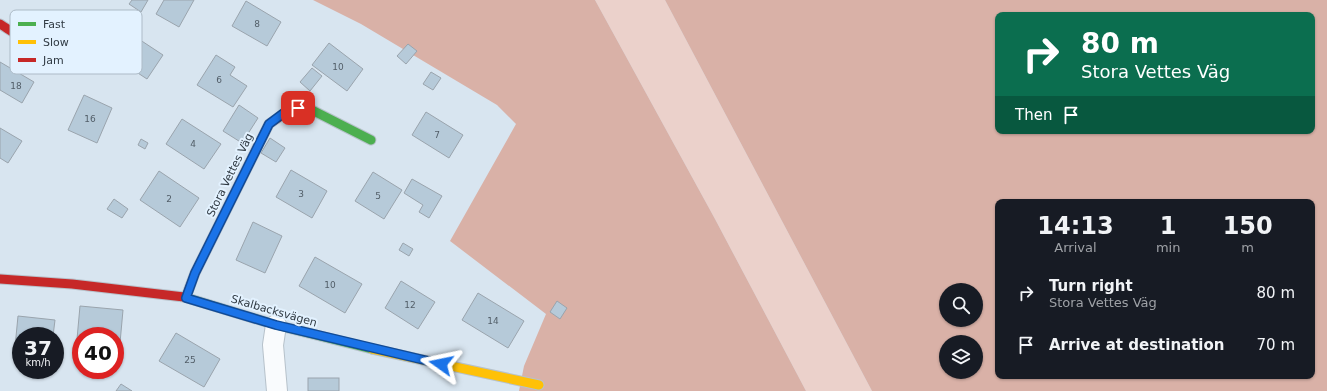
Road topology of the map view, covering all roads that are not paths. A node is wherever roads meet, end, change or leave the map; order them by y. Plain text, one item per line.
1 (0, 24) edge
2 (10, 30) edge
3 (371, 140) dead end
4 (0, 279) edge
5 (186, 298) junction
6 (276, 325) junction
7 (539, 385) dead end
8 (277, 391) edge

1 - 2 street
3 - 5 street, Stora Vettes Väg
4 - 5 street, Skalbacksvägen
5 - 6 street, Skalbacksvägen
6 - 7 street, Skalbacksvägen
6 - 8 street

